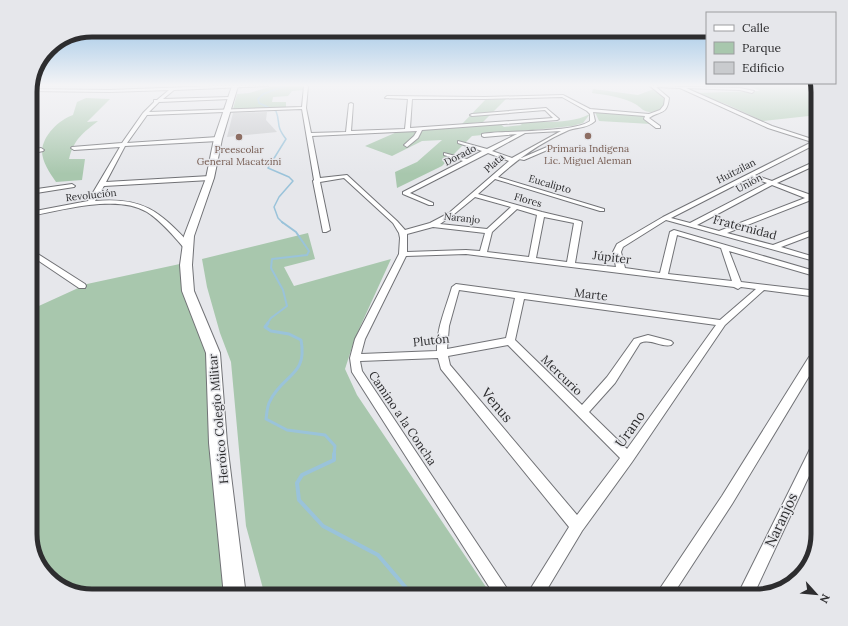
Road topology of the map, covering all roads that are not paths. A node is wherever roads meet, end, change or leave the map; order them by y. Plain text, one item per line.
1 (144, 115) edge
2 (226, 115) edge
3 (306, 115) edge
4 (350, 115) edge
5 (408, 115) edge
6 (553, 115) edge
7 (592, 115) edge
8 (648, 115) edge
9 (744, 115) edge
10 (658, 126) dead end
11 (420, 128) junction
12 (568, 129) junction
13 (407, 130) junction
14 (348, 133) junction
15 (522, 133) junction
16 (310, 135) junction
17 (484, 135) dead end
18 (218, 139) junction
19 (811, 140) edge
20 (460, 142) dead end
21 (122, 145) junction
22 (407, 145) dead end
23 (811, 145) edge
24 (74, 148) dead end
25 (549, 148) dead end
26 (41, 150) dead end
27 (37, 151) edge
28 (488, 151) junction
29 (446, 154) dead end
30 (514, 160) junction
31 (467, 161) junction
32 (508, 164) junction
33 (811, 165) edge
34 (750, 174) junction
35 (493, 177) junction
36 (210, 178) junction
37 (316, 181) junction
38 (772, 183) junction
39 (103, 184) junction
40 (72, 186) dead end
41 (37, 191) edge
42 (473, 194) junction
43 (811, 196) edge
44 (811, 200) edge
45 (90, 204) junction
46 (431, 204) dead end
47 (515, 207) junction
48 (602, 210) dead end
49 (37, 213) edge
50 (541, 214) junction
51 (665, 218) junction
52 (432, 225) junction
53 (691, 225) junction
54 (326, 230) dead end
55 (489, 231) junction
56 (403, 233) junction
57 (719, 233) junction
58 (811, 233) edge
59 (187, 246) junction
60 (724, 248) junction
61 (773, 248) junction
62 (404, 254) junction
63 (483, 254) junction
64 (37, 255) edge
65 (811, 258) edge
66 (532, 261) junction
67 (571, 264) junction
68 (621, 270) junction
69 (811, 273) edge
70 (664, 275) junction
71 (82, 286) dead end
72 (738, 286) junction
73 (456, 287) joint
74 (761, 289) junction
75 (811, 293) edge
76 (520, 297) junction
77 (722, 323) junction
78 (510, 341) junction
79 (668, 343) dead end
80 (441, 354) junction
81 (355, 358) junction
82 (811, 363) edge
83 (582, 412) junction
84 (628, 458) junction
85 (811, 473) edge
86 (577, 526) junction
87 (234, 589) edge
88 (499, 589) edge
89 (538, 589) edge
90 (668, 589) edge
91 (749, 589) edge

1 - 21 street
2 - 18 street, Heróico Colegio Militar
3 - 16 street
4 - 14 street
5 - 13 street
6 - 11 street
7 - 12 street, Plata
8 - 10 street
9 - 19 street
11 - 13 street
11 - 22 street
12 - 15 street
12 - 30 street, Plata
13 - 14 street
14 - 16 street
15 - 17 street
15 - 28 street, Dorado
16 - 37 street
18 - 21 street
18 - 36 street, Heróico Colegio Militar
20 - 28 street
21 - 24 street
21 - 39 street
23 - 34 street, Huitzilan
25 - 32 street
26 - 27 street
28 - 30 street
28 - 31 street, Dorado
29 - 31 street
30 - 32 street, Plata
31 - 46 street, Dorado
32 - 35 street, Plata
33 - 38 street, Unión
34 - 38 street
34 - 51 street, Huitzilan
35 - 42 street, Plata
35 - 48 street, Eucalipto
36 - 39 street
36 - 59 street, Heróico Colegio Militar
37 - 54 street
37 - 56 street
38 - 43 street
38 - 53 street, Unión
39 - 45 street
40 - 41 street
42 - 47 street, Flores
42 - 52 street, Plata
44 - 57 street
45 - 49 street, Revolución
45 - 59 street, Revolución
47 - 50 street, Flores
47 - 55 street
50 - 66 street
50 - 67 street, Flores
51 - 53 street, Fraternidad
51 - 68 street, Huitzilan
52 - 55 street, Naranjo
52 - 56 street, Plata
53 - 57 street, Fraternidad
55 - 63 street
56 - 62 street
57 - 61 street, Fraternidad
58 - 61 street
59 - 87 street, Heróico Colegio Militar
60 - 69 street
60 - 70 street
60 - 72 street
61 - 65 street, Fraternidad
62 - 63 street, Júpiter
62 - 81 street
63 - 66 street, Júpiter
64 - 71 street
66 - 67 street, Júpiter
67 - 68 street, Júpiter
68 - 70 street, Júpiter
70 - 72 street, Júpiter
72 - 74 street, Júpiter
73 - 76 street, Marte
73 - 80 street, Venus
74 - 75 street, Júpiter
74 - 77 street, Urano
76 - 77 street, Marte
76 - 78 street
77 - 84 street, Urano
78 - 80 street, Plutón
78 - 83 street, Mercurio
79 - 83 street
80 - 81 street, Plutón
80 - 86 street, Venus
81 - 88 street, Camino a la Concha
82 - 90 street
83 - 84 street, Mercurio
84 - 86 street, Urano
85 - 91 street, Naranjos
86 - 89 street, Urano

